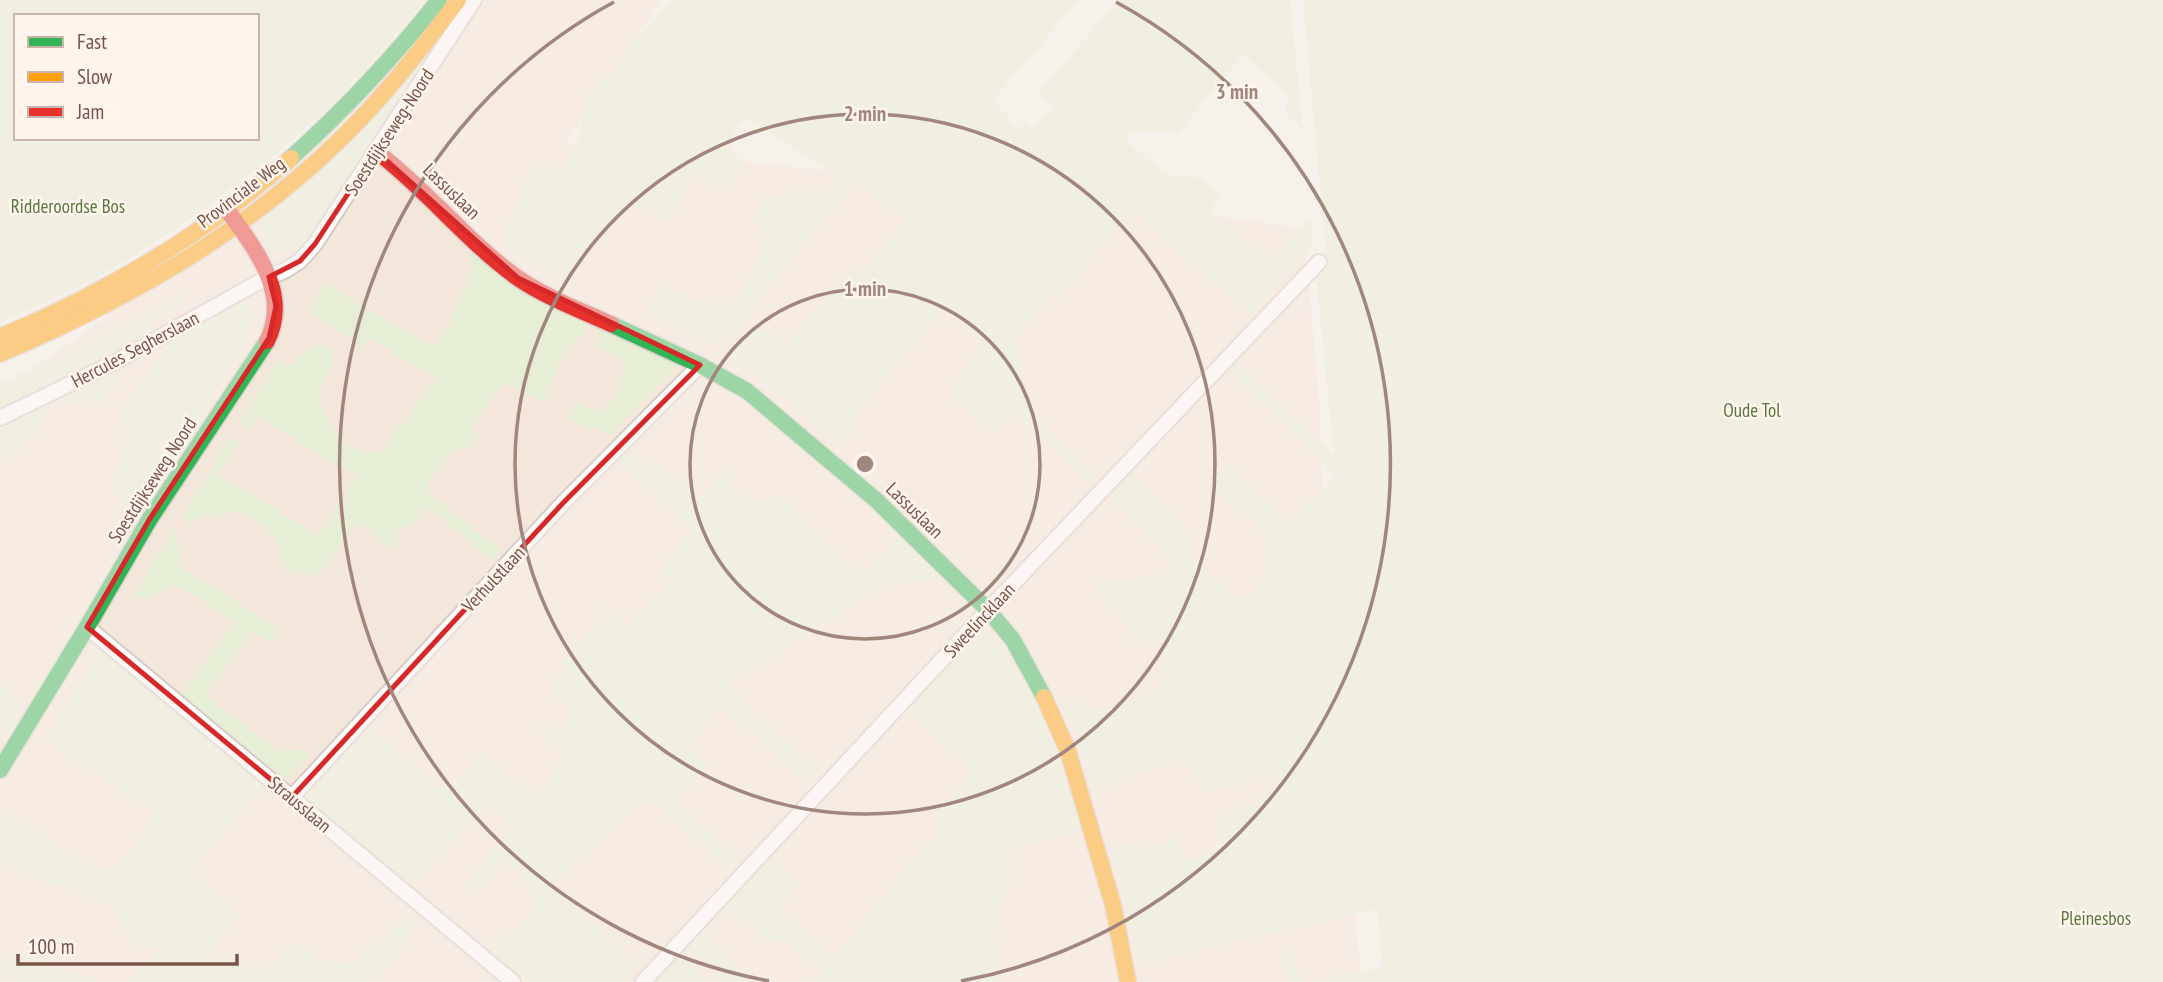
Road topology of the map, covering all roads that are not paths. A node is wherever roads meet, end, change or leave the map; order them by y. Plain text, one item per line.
1 (439, 0) edge
2 (458, 0) edge
3 (474, 0) edge
4 (376, 151) junction
5 (227, 209) junction
6 (238, 224) junction
7 (300, 261) joint
8 (1319, 262) dead end
9 (269, 278) junction
10 (0, 337) edge
11 (0, 354) edge
12 (699, 365) junction
13 (0, 418) edge
14 (988, 610) junction
15 (87, 627) junction
16 (0, 770) edge
17 (292, 797) junction
18 (513, 982) edge
19 (643, 982) edge
20 (1128, 982) edge

1 - 5 main road, Provinciale Weg
2 - 6 main road, Provinciale Weg
3 - 4 street, Soestdijkseweg-Noord
4 - 7 street, Soestdijkseweg-Noord
4 - 12 main road, Lassuslaan
5 - 6 main road, Soestdijkseweg Noord
5 - 10 main road, Provinciale Weg
6 - 9 main road, Soestdijkseweg Noord
6 - 11 main road, Provinciale Weg
7 - 9 street, Hercules Segherslaan
8 - 14 street, Sweelincklaan
9 - 13 street, Hercules Segherslaan
9 - 15 main road, Soestdijkseweg Noord
12 - 14 main road, Lassuslaan
12 - 17 street, Verhulstlaan
14 - 19 street, Sweelincklaan
14 - 20 main road, Lassuslaan
15 - 16 main road, Soestdijkseweg Noord
15 - 17 street, Strausslaan
17 - 18 street, Strausslaan

